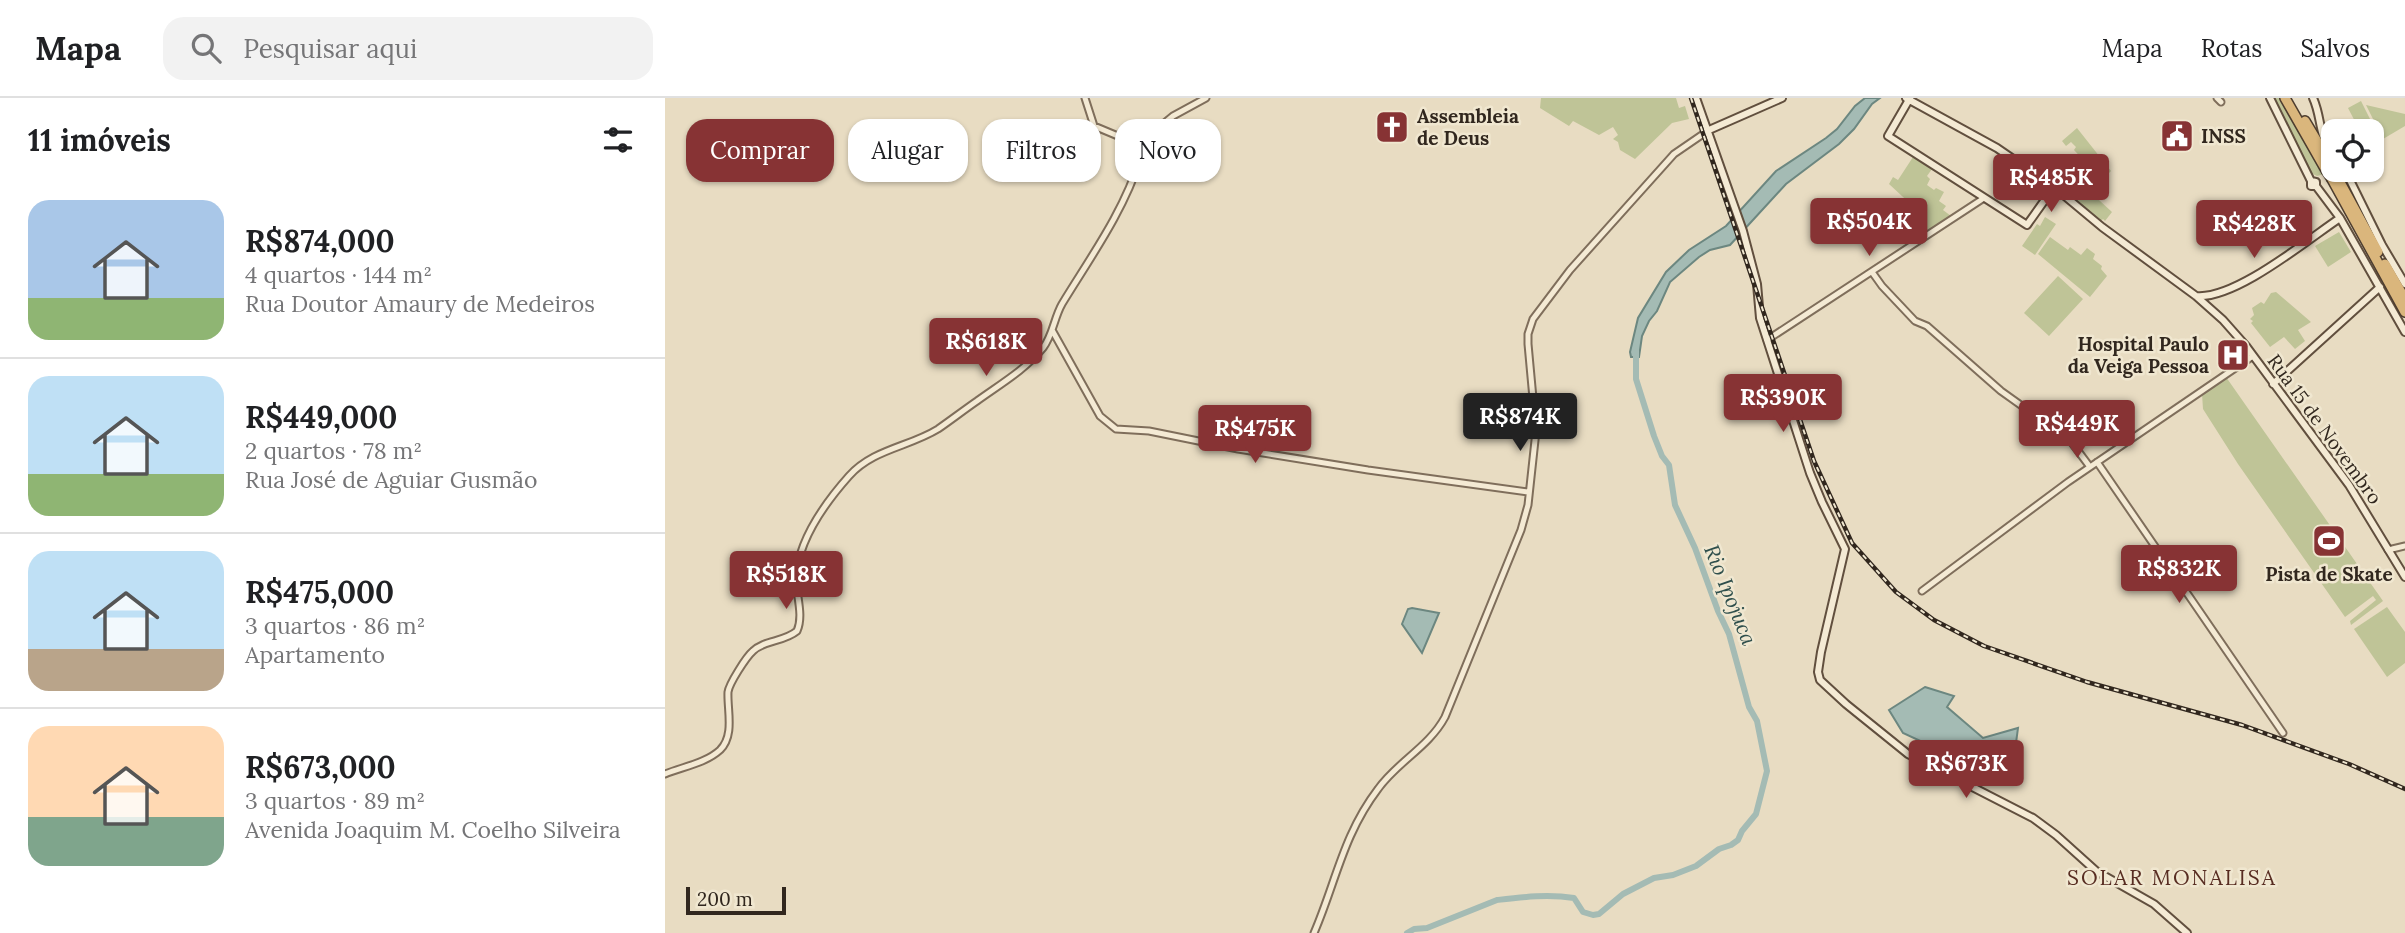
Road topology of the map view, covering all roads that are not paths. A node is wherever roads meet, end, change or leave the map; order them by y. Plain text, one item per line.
1 (1085, 98) edge
2 (1206, 98) edge
3 (1696, 98) edge
4 (1782, 98) edge
5 (2270, 98) edge
6 (2290, 98) edge
7 (2313, 98) edge
8 (1908, 99) edge
9 (1170, 119) edge
10 (2321, 126) edge
11 (1709, 130) junction
12 (1115, 136) edge
13 (2321, 148) edge
14 (2321, 179) edge
15 (1131, 182) edge
16 (2340, 182) edge
17 (2341, 182) edge
18 (2342, 182) edge
19 (2315, 183) junction
20 (2054, 187) junction
21 (1984, 198) junction
22 (2340, 218) junction
23 (1872, 272) junction
24 (2405, 284) edge
25 (2380, 287) junction
26 (2196, 296) junction
27 (2210, 297) junction
28 (2405, 299) edge
29 (2209, 307) junction
30 (2405, 312) edge
31 (1052, 330) junction
32 (2405, 332) edge
33 (1767, 340) junction
34 (2253, 356) junction
35 (2273, 384) junction
36 (2097, 462) junction
37 (2089, 467) junction
38 (1528, 492) junction
39 (2405, 546) edge
40 (2388, 550) junction
41 (2405, 578) edge
42 (1922, 592) dead end
43 (2283, 733) dead end
44 (665, 774) edge
45 (1314, 933) edge
46 (2187, 933) edge

1 - 12 street
2 - 9 street
3 - 11 main road
4 - 11 main road
5 - 19 main road
6 - 13 highway
7 - 10 main road
8 - 20 main road, Rua 15 de Novembro
8 - 21 main road
11 - 33 main road
11 - 38 street
14 - 19 main road
15 - 31 street
16 - 30 highway
17 - 28 highway
18 - 24 main road
19 - 22 main road
20 - 21 main road
20 - 26 main road, Rua 15 de Novembro
21 - 23 street
22 - 25 main road
22 - 27 main road
23 - 33 street
23 - 37 street
25 - 32 main road
25 - 35 main road
26 - 27 main road
26 - 29 main road, Rua 15 de Novembro
27 - 29 main road
29 - 34 main road, Rua 15 de Novembro
31 - 38 street
31 - 44 street
33 - 46 main road
34 - 35 main road, Rua 15 de Novembro
34 - 36 street
35 - 40 main road, Rua 15 de Novembro
36 - 37 street
36 - 43 street
37 - 42 street
38 - 45 street
39 - 40 street
40 - 41 main road, Rua 15 de Novembro

